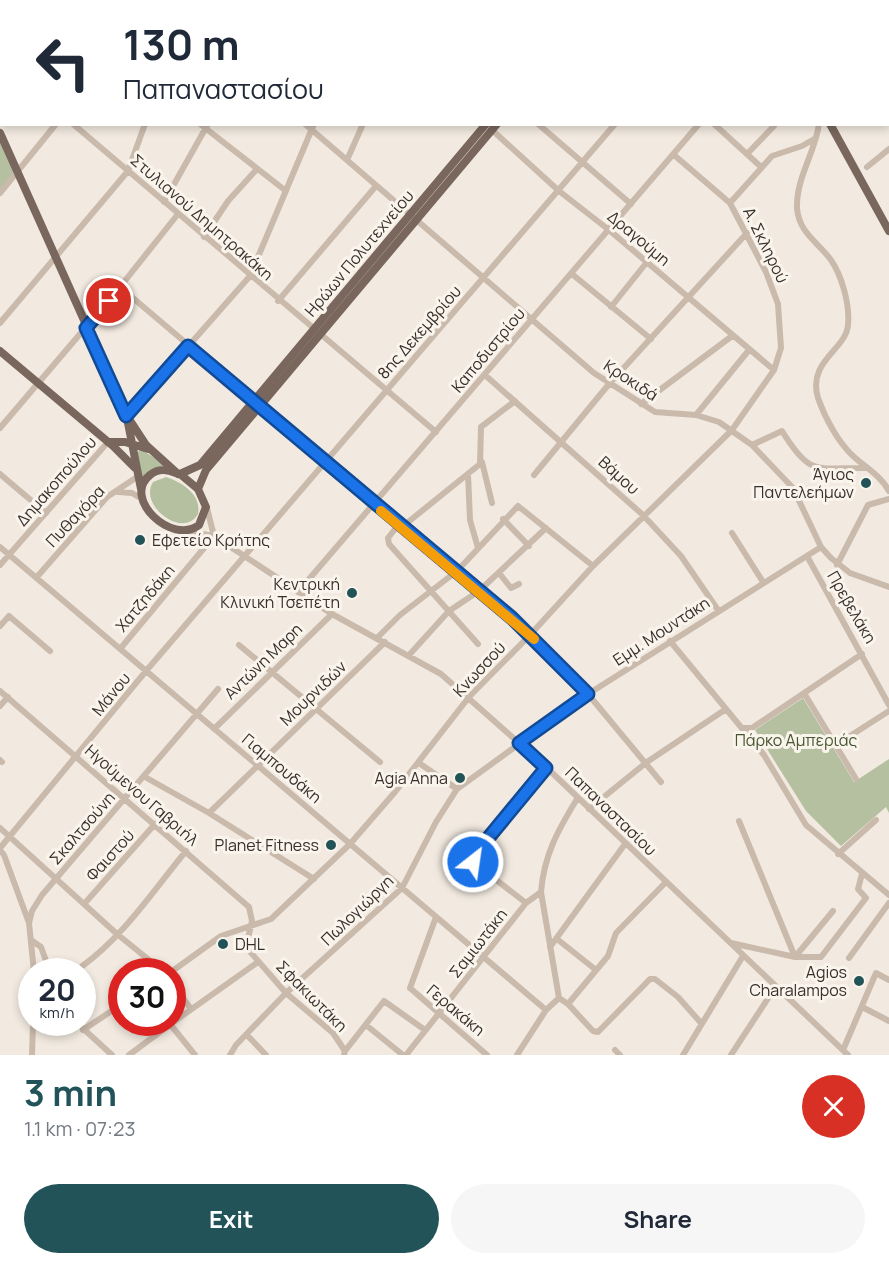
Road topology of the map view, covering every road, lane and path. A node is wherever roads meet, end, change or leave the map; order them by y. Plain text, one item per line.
1 (54, 126) edge
2 (75, 126) edge
3 (144, 126) edge
4 (205, 126) edge
5 (362, 126) edge
6 (489, 126) edge
7 (540, 126) edge
8 (613, 126) edge
9 (697, 126) edge
10 (716, 126) edge
11 (774, 126) edge
12 (819, 126) edge
13 (831, 126) edge
14 (312, 128) edge
15 (0, 133) edge
16 (817, 138) junction
17 (889, 149) edge
18 (747, 154) junction
19 (674, 155) junction
20 (347, 160) junction
21 (581, 161) junction
22 (760, 166) junction
23 (867, 167) dead end
24 (257, 169) junction
25 (128, 171) junction
26 (18, 172) junction
27 (375, 186) junction
28 (286, 191) junction
29 (559, 191) junction
30 (0, 193) edge
31 (164, 202) junction
32 (730, 203) junction
33 (631, 204) junction
34 (178, 214) junction
35 (413, 218) junction
36 (609, 230) junction
37 (889, 231) edge
38 (747, 233) junction
39 (204, 237) junction
40 (55, 259) junction
41 (647, 262) junction
42 (572, 274) junction
43 (250, 276) junction
44 (483, 279) junction
45 (120, 287) junction
46 (690, 298) junction
47 (278, 301) junction
48 (611, 307) junction
49 (532, 318) junction
50 (0, 323) edge
51 (86, 328) junction
52 (316, 332) junction
53 (732, 336) junction
54 (651, 339) junction
55 (188, 346) junction
56 (749, 350) junction
57 (0, 351) edge
58 (774, 370) junction
59 (485, 375) junction
60 (37, 383) junction
61 (609, 384) junction
62 (387, 390) junction
63 (515, 401) junction
64 (257, 402) junction
65 (641, 404) junction
66 (126, 416) junction
67 (696, 416) junction
68 (0, 428) edge
69 (732, 430) junction
70 (436, 432) junction
71 (108, 442) junction
72 (131, 443) junction
73 (562, 443) junction
74 (752, 445) junction
75 (152, 450) junction
76 (327, 462) junction
77 (482, 462) junction
78 (135, 468) junction
79 (867, 468) junction
80 (0, 474) edge
81 (179, 474) junction
82 (468, 474) junction
83 (534, 475) dead end
84 (137, 477) junction
85 (198, 489) junction
86 (889, 491) edge
87 (115, 492) junction
88 (142, 495) junction
89 (889, 499) edge
90 (492, 503) dead end
91 (374, 505) junction
92 (206, 507) junction
93 (46, 513) junction
94 (643, 515) junction
95 (503, 519) junction
96 (400, 526) junction
97 (546, 528) junction
98 (186, 531) junction
99 (732, 533) dead end
100 (214, 536) junction
101 (529, 546) junction
102 (0, 547) edge
103 (821, 547) junction
104 (478, 548) junction
105 (9, 554) junction
106 (807, 556) junction
107 (244, 558) junction
108 (0, 565) edge
109 (837, 565) junction
110 (592, 566) junction
111 (457, 572) junction
112 (499, 573) junction
113 (36, 578) junction
114 (763, 582) junction
115 (519, 584) dead end
116 (889, 587) edge
117 (433, 591) junction
118 (479, 591) junction
119 (298, 592) junction
120 (718, 610) junction
121 (449, 611) junction
122 (332, 614) junction
123 (0, 626) edge
124 (530, 635) junction
125 (377, 638) junction
126 (670, 641) junction
127 (385, 642) junction
128 (478, 644) dead end
129 (240, 645) dead end
130 (120, 649) junction
131 (50, 651) dead end
132 (410, 654) junction
133 (862, 654) junction
134 (272, 670) junction
135 (146, 671) junction
136 (218, 689) dead end
137 (0, 691) edge
138 (804, 693) junction
139 (588, 694) junction
140 (8, 697) junction
141 (470, 697) junction
142 (889, 705) edge
143 (0, 706) edge
144 (317, 709) junction
145 (726, 709) junction
146 (889, 711) edge
147 (196, 714) junction
148 (742, 728) junction
149 (214, 729) junction
150 (519, 743) junction
151 (836, 746) junction
152 (77, 757) junction
153 (380, 762) dead end
154 (647, 762) junction
155 (419, 763) junction
156 (257, 765) junction
157 (546, 768) junction
158 (145, 777) junction
159 (856, 779) dead end
160 (661, 782) dead end
161 (457, 789) junction
162 (126, 798) junction
163 (577, 799) junction
164 (589, 809) junction
165 (209, 813) junction
166 (876, 820) dead end
167 (739, 821) dead end
168 (156, 824) junction
169 (0, 828) edge
170 (9, 836) junction
171 (350, 844) junction
172 (626, 844) junction
173 (0, 849) edge
174 (186, 851) junction
175 (838, 855) junction
176 (862, 874) junction
177 (57, 877) junction
178 (314, 879) junction
179 (666, 882) junction
180 (402, 888) junction
181 (541, 892) junction
182 (889, 895) edge
183 (85, 903) junction
184 (526, 903) junction
185 (889, 903) edge
186 (833, 911) dead end
187 (436, 917) junction
188 (29, 923) junction
189 (250, 926) junction
190 (117, 934) junction
191 (557, 939) junction
192 (32, 940) junction
193 (727, 943) junction
194 (550, 947) junction
195 (743, 956) junction
196 (483, 957) junction
197 (795, 957) junction
198 (33, 958) edge
199 (45, 958) edge
200 (94, 958) edge
201 (147, 958) edge
202 (849, 958) dead end
203 (186, 961) edge
204 (258, 962) junction
205 (596, 970) junction
206 (889, 979) edge
207 (776, 986) junction
208 (286, 993) junction
209 (559, 998) junction
210 (186, 1002) edge
211 (568, 1004) junction
212 (862, 1007) junction
213 (191, 1009) junction
214 (546, 1010) junction
215 (186, 1013) edge
216 (439, 1014) junction
217 (889, 1021) edge
218 (701, 1023) junction
219 (366, 1025) junction
220 (425, 1030) junction
221 (247, 1035) junction
222 (33, 1036) edge
223 (90, 1036) edge
224 (155, 1036) edge
225 (181, 1036) edge
226 (845, 1052) edge
227 (345, 1053) edge
228 (33, 1055) edge
229 (112, 1055) edge
230 (129, 1055) edge
231 (195, 1055) edge
232 (230, 1055) edge
233 (266, 1055) edge
234 (405, 1055) edge
235 (487, 1055) edge
236 (517, 1055) edge
237 (683, 1055) edge
238 (731, 1055) edge

1 - 26 street
2 - 25 street, Στυλιανού Δημητρακάκη
3 - 25 street
4 - 24 street
4 - 31 street
5 - 20 street
6 - 29 street, Δραγούμη
6 - 35 main road, Ηρώων Πολυτεχνείου
7 - 21 street
8 - 21 street, 8ης Δεκεμβρίου
9 - 19 street, Καποδιστρίου
10 - 18 street
11 - 18 street
12 - 16 street
13 - 37 main road
14 - 20 street, Κροκιδά
14 - 28 street
15 - 26 main road
16 - 22 street
16 - 79 street
17 - 23 street
18 - 22 street
19 - 32 street, Α. Σκληρού
19 - 33 street, Καποδιστρίου
20 - 27 street, Κροκιδά
21 - 29 street, 8ης Δεκεμβρίου
21 - 33 street
22 - 32 street
24 - 28 street
24 - 39 street
25 - 31 street, Στυλιανού Δημητρακάκη
25 - 40 street
26 - 30 street
26 - 40 main road
27 - 35 street, Κροκιδά
27 - 47 street
28 - 43 street
29 - 36 street, Δραγούμη
29 - 44 street, 8ης Δεκεμβρίου
31 - 34 street, Στυλιανού Δημητρακάκη
32 - 38 street, Α. Σκληρού
33 - 36 street, Καποδιστρίου
34 - 39 street, Στυλιανού Δημητρακάκη
34 - 45 street
35 - 44 street, Κροκιδά
35 - 52 main road, Ηρώων Πολυτεχνείου
36 - 41 street, Δραγούμη
36 - 42 street, Καποδιστρίου
38 - 46 street
38 - 58 street, Α. Σκληρού
39 - 43 street, Στυλιανού Δημητρακάκη
40 - 50 street
40 - 51 main road
41 - 46 street, Δραγούμη
41 - 48 street
42 - 48 street
42 - 49 street, Καποδιστρίου
43 - 47 street, Στυλιανού Δημητρακάκη
43 - 55 street
44 - 49 street, Κροκιδά
44 - 62 street, 8ης Δεκεμβρίου
45 - 51 street
45 - 55 street
46 - 53 street, Δραγούμη
46 - 54 street
47 - 52 street, Στυλιανού Δημητρακάκη
48 - 54 street
49 - 59 street, Καποδιστρίου
49 - 61 street, Κροκιδά
51 - 60 street
51 - 66 main road
52 - 62 street, Στυλιανού Δημητρακάκη
52 - 64 main road, Ηρώων Πολυτεχνείου
53 - 56 street, Δραγούμη
53 - 65 street
54 - 61 street
55 - 64 street
55 - 66 street
56 - 58 street, Δραγούμη
56 - 67 street
57 - 60 main road
58 - 69 street, Α. Σκληρού
59 - 63 street, Βάμου
59 - 70 street, Καποδιστρίου
60 - 68 street
60 - 71 main road
61 - 65 street, Κροκιδά
61 - 73 street
62 - 70 street, Στυλιανού Δημητρακάκη
62 - 76 street, 8ης Δεκεμβρίου
63 - 73 street, Βάμου
63 - 77 street
64 - 76 street
64 - 81 main road
64 - 85 main road
65 - 67 street, Κροκιδά
66 - 72 main road
66 - 75 main road
67 - 69 street, Κροκιδά
69 - 74 street, Κροκιδά
69 - 94 street, Κνωσσού
70 - 91 street, Καποδιστρίου
71 - 72 main road
71 - 78 main road
71 - 93 street, Δημακοπούλου
72 - 75 main road
72 - 78 main road
73 - 83 street
73 - 94 street, Βάμου
74 - 79 street
74 - 103 street, Κροκιδά
75 - 81 main road
76 - 91 street
76 - 107 street, 8ης Δεκεμβρίου
77 - 82 street
77 - 90 street
78 - 84 main road
79 - 86 street
80 - 93 street
81 - 85 main road
81 - 88 main road
82 - 96 street
82 - 104 street
84 - 87 street, Πυθαγόρα
84 - 88 main road
85 - 92 main road
87 - 88 street
87 - 113 street, Πυθαγόρα
88 - 98 main road
89 - 109 street
91 - 96 street
91 - 119 street, Καποδιστρίου
92 - 98 main road
92 - 100 street
93 - 105 street, Δημακοπούλου
94 - 110 street, Κνωσσού
94 - 120 street, Βάμου
95 - 97 street
95 - 101 street
95 - 104 street
96 - 111 street
96 - 117 street
97 - 101 street
97 - 110 street
98 - 100 street, Παπαναστασίου
99 - 114 street
100 - 107 street, Παπαναστασίου
100 - 130 street, Χατζηδάκη
101 - 112 street
102 - 105 street, Γιαμπουδάκη
103 - 106 street, Εμμ. Μουντάκη
103 - 109 street, Κροκιδά
104 - 111 street
105 - 108 street, Δημακοπούλου
105 - 113 street, Γιαμπουδάκη
106 - 114 street, Εμμ. Μουντάκη
106 - 133 street, Πρεβελάκη
107 - 119 street, Παπαναστασίου
107 - 135 street, Μάνου
109 - 116 street, Κροκιδά
110 - 124 street, Κνωσσού
111 - 117 street
111 - 118 street
112 - 115 street
112 - 118 street
113 - 130 street, Γιαμπουδάκη
114 - 120 street, Εμμ. Μουντάκη
117 - 121 street
117 - 125 street
118 - 121 street
118 - 124 street
119 - 122 street, Παπαναστασίου
120 - 126 street, Εμμ. Μουντάκη
121 - 128 street
121 - 132 street
122 - 125 street, Παπαναστασίου
122 - 134 street, Αντώνη Μαρη
123 - 131 street
124 - 139 street
124 - 141 street, Κνωσσού
125 - 127 street, Παπαναστασίου
126 - 139 street, Εμμ. Μουντάκη
126 - 145 street
127 - 132 street, Παπαναστασίου
127 - 144 street, Μουρνιδών
129 - 134 street
130 - 135 street, Γιαμπουδάκη
132 - 141 street, Παπαναστασίου
133 - 138 street
133 - 142 street, Πρεβελάκη
134 - 144 street
134 - 149 street, Αντώνη Μαρη
135 - 147 street, Γιαμπουδάκη
135 - 152 street, Μάνου
136 - 147 street, Σκαλτσούνη
137 - 140 street, Ηγούμενου Γαβριήλ
138 - 148 street
138 - 151 street
139 - 150 street, Εμμ. Μουντάκη
139 - 154 street
140 - 143 street
140 - 152 street, Ηγούμενου Γαβριήλ
141 - 150 street, Παπαναστασίου
141 - 155 street, Κνωσσού
144 - 153 street
144 - 156 street, Μουρνιδών
145 - 148 street
145 - 154 street
146 - 151 street
147 - 149 street, Γιαμπουδάκη
147 - 158 street, Σκαλτσούνη
148 - 175 street
149 - 156 street, Γιαμπουδάκη
150 - 157 street, Παπαναστασίου
150 - 161 street, Πωλογιώργη
151 - 159 street
152 - 162 street, Ηγούμενου Γαβριήλ
152 - 170 street, Μάνου
154 - 160 street
154 - 164 street
155 - 161 street
155 - 171 street, Κνωσσού
156 - 165 street, Μουρνιδών
156 - 171 street, Γιαμπουδάκη
157 - 163 street, Παπαναστασίου
157 - 184 street
158 - 162 street, Σκαλτσούνη
158 - 165 street
161 - 180 street, Πωλογιώργη
162 - 168 street, Ηγούμενου Γαβριήλ
162 - 177 street, Σκαλτσούνη
163 - 164 street, Παπαναστασίου
163 - 181 street
164 - 172 street, Παπαναστασίου
165 - 178 street
166 - 175 street
167 - 197 street
168 - 174 street, Ηγούμενου Γαβριήλ
168 - 183 street, Φαιστού
169 - 170 street
170 - 173 street, Μάνου
170 - 177 street
171 - 178 street, Κνωσσού
171 - 180 street, Γιαμπουδάκη
172 - 179 street, Παπαναστασίου
172 - 191 street
173 - 188 street
174 - 189 street, Ηγούμενου Γαβριήλ
174 - 190 street
175 - 176 street
176 - 182 street
176 - 197 street
177 - 183 street
177 - 188 street, Σκαλτσούνη
178 - 189 street, Κνωσσού
179 - 193 street, Παπαναστασίου
179 - 205 street
180 - 187 street, Γιαμπουδάκη
180 - 208 street, Πωλογιώργη
181 - 184 street, Σαμιωτάκη
181 - 194 street
183 - 190 street
184 - 196 street, Σαμιωτάκη
185 - 202 street
186 - 197 street
187 - 196 street, Γιαμπουδάκη
187 - 216 street, Γερακάκη
188 - 192 street
189 - 203 street, Κνωσσού
189 - 204 street, Σφακιωτάκη
190 - 200 street
190 - 201 street
191 - 194 street
191 - 205 street
192 - 198 street
192 - 199 street
193 - 195 street, Παπαναστασίου
193 - 197 street
194 - 209 street
195 - 207 street, Παπαναστασίου
195 - 218 street
196 - 214 street, Γιαμπουδάκη
196 - 216 street, Σαμιωτάκη
204 - 208 street, Σφακιωτάκη
204 - 213 street
205 - 211 street
206 - 212 street
207 - 226 street, Παπαναστασίου
207 - 238 street
208 - 221 street, Πωλογιώργη
208 - 227 street, Σφακιωτάκη
209 - 211 street
209 - 214 street
210 - 213 street
211 - 218 street
212 - 217 street
212 - 226 street
213 - 215 street
214 - 236 street
216 - 220 street, Σαμιωτάκη
216 - 235 street, Γερακάκη
218 - 237 street
219 - 220 street
219 - 227 street
219 - 234 street
220 - 234 street, Σαμιωτάκη
221 - 232 street, Πωλογιώργη
221 - 233 street
222 - 228 street
223 - 229 street
224 - 230 street
225 - 231 street

